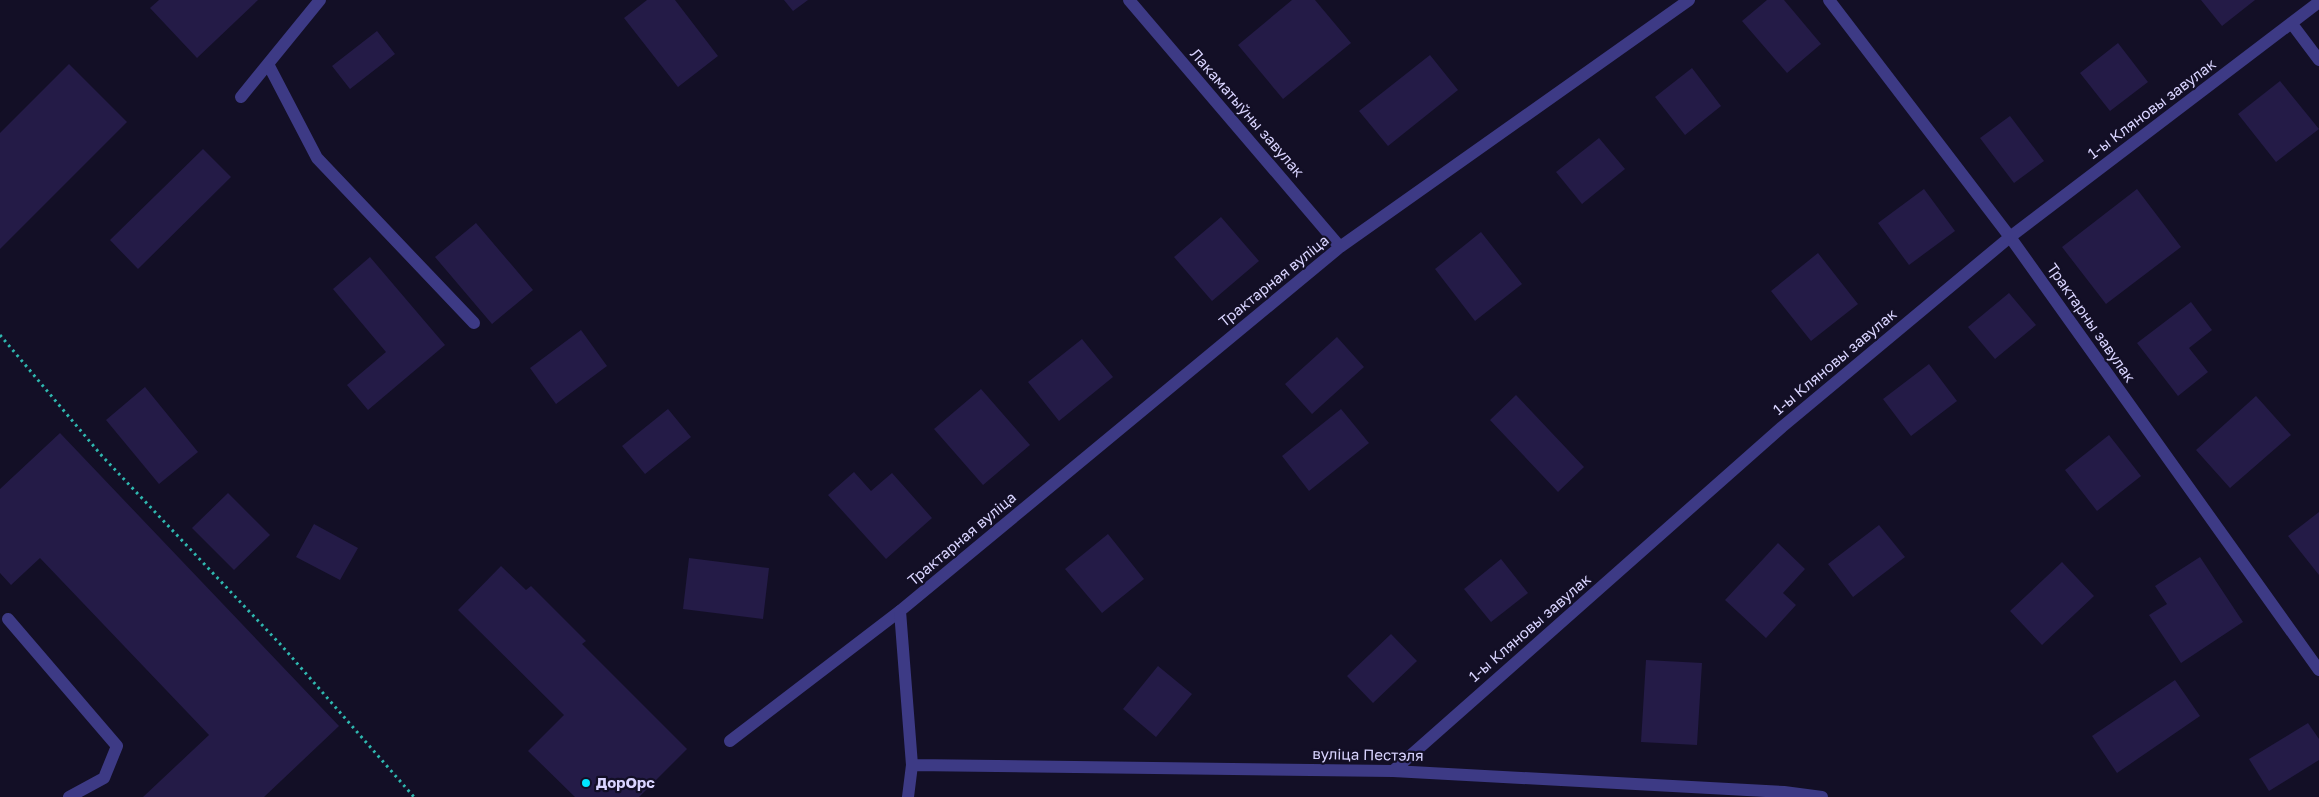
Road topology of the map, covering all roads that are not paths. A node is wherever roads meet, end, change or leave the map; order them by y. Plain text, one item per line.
1 (320, 0) edge
2 (1129, 0) edge
3 (1689, 0) edge
4 (1829, 0) edge
5 (2319, 2) edge
6 (2292, 24) junction
7 (2319, 60) edge
8 (268, 64) junction
9 (241, 97) dead end
10 (2010, 237) junction
11 (1340, 247) junction
12 (474, 323) dead end
13 (900, 612) junction
14 (8, 619) dead end
15 (2319, 670) edge
16 (730, 741) dead end
17 (912, 765) junction
18 (1393, 771) junction
19 (69, 797) edge
20 (908, 797) edge
21 (1822, 797) edge

1 - 8 street
2 - 11 street, Лакаматыўны завулак
3 - 11 street, Трактарная вуліца
4 - 10 street, Трактарны завулак
5 - 6 street, 1-ы Кляновы завулак
6 - 7 street
6 - 10 street, 1-ы Кляновы завулак
8 - 9 street
8 - 12 street
10 - 15 street, Трактарны завулак
10 - 18 street, 1-ы Кляновы завулак
11 - 13 street, Трактарная вуліца
13 - 16 street, Трактарная вуліца
13 - 17 street
14 - 19 street
17 - 18 street, вуліца Пестэля
17 - 20 street
18 - 21 street, вуліца Пестэля

